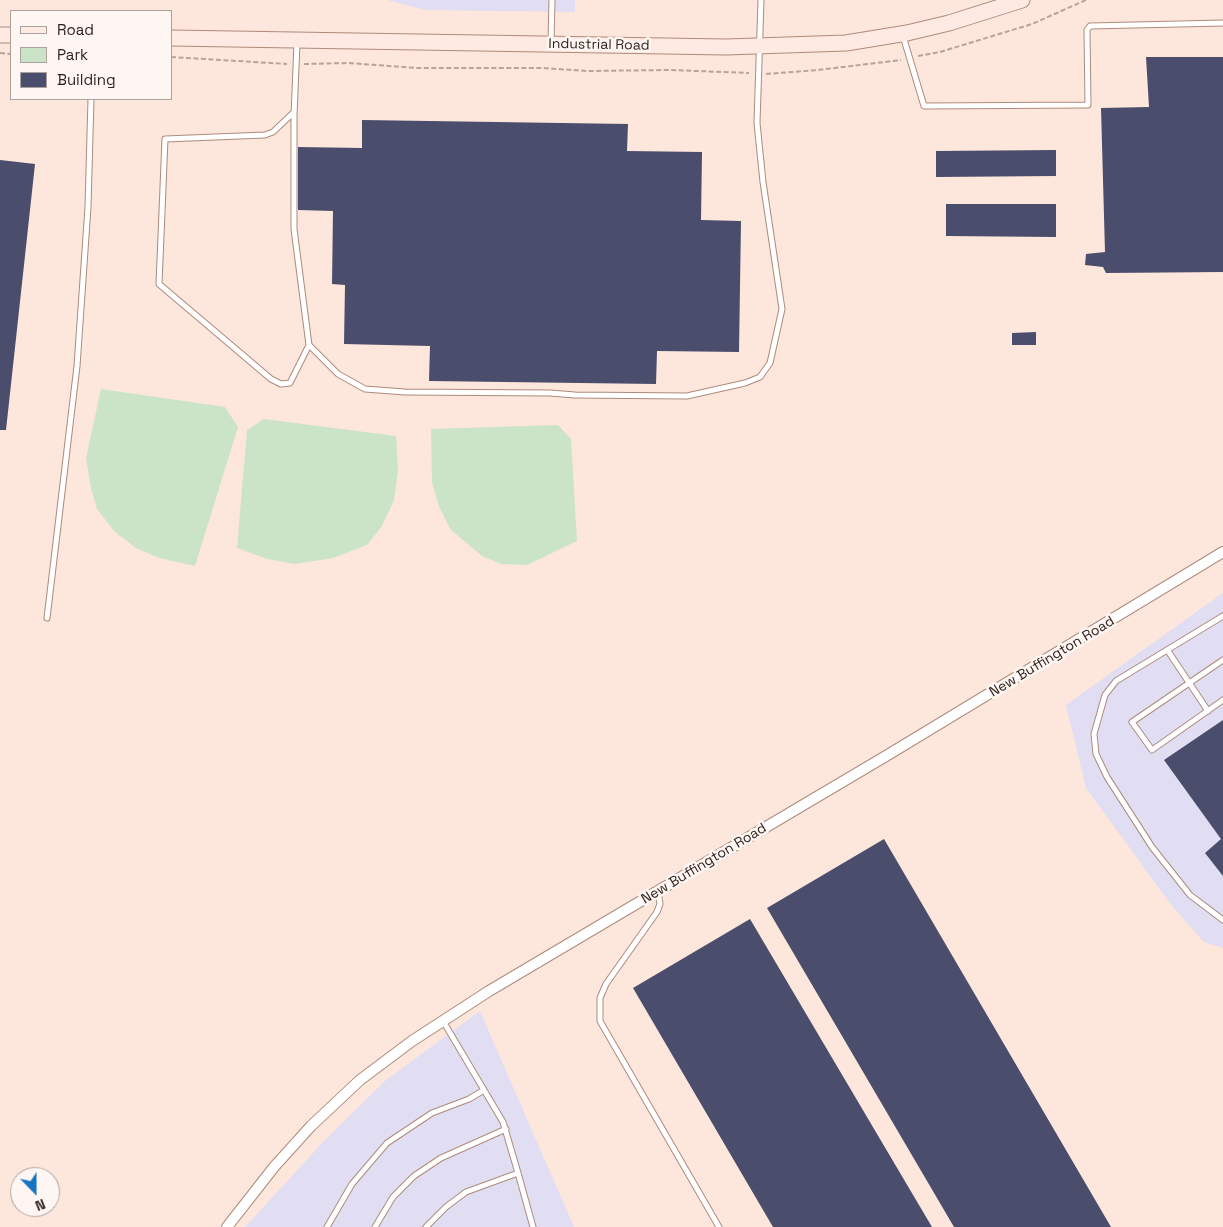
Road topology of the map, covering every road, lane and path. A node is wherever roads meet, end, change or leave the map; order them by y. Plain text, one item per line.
1 (552, 0) edge
2 (761, 0) edge
3 (1022, 0) edge
4 (1223, 24) edge
5 (903, 34) junction
6 (172, 38) edge
7 (297, 40) junction
8 (551, 44) junction
9 (760, 46) junction
10 (91, 100) edge
11 (294, 112) junction
12 (309, 345) junction
13 (1223, 552) edge
14 (1223, 616) edge
15 (48, 618) dead end
16 (1168, 652) junction
17 (1223, 660) edge
18 (1188, 684) junction
19 (1223, 700) edge
20 (1208, 711) junction
21 (658, 891) junction
22 (1223, 920) edge
23 (443, 1021) junction
24 (484, 1090) junction
25 (506, 1129) junction
26 (518, 1173) junction
27 (227, 1227) edge
28 (327, 1227) edge
29 (375, 1227) edge
30 (426, 1227) edge
31 (533, 1227) edge
32 (719, 1227) edge

1 - 8 lane
2 - 9 lane
3 - 5 main road, Industrial Road
4 - 5 lane
5 - 9 main road, Industrial Road
6 - 7 main road, Industrial Road
7 - 8 main road, Industrial Road
7 - 11 lane
8 - 9 main road, Industrial Road
9 - 12 lane
10 - 15 lane
11 - 12 lane
11 - 12 lane
13 - 21 street, New Buffington Road
14 - 16 lane
16 - 18 lane
16 - 22 lane
17 - 18 lane
18 - 20 lane
18 - 20 lane
19 - 20 lane
21 - 23 street, New Buffington Road
21 - 32 lane
23 - 24 lane
23 - 27 street, New Buffington Road
24 - 25 lane
24 - 28 lane
25 - 26 lane
25 - 29 lane
26 - 30 lane
26 - 31 lane

